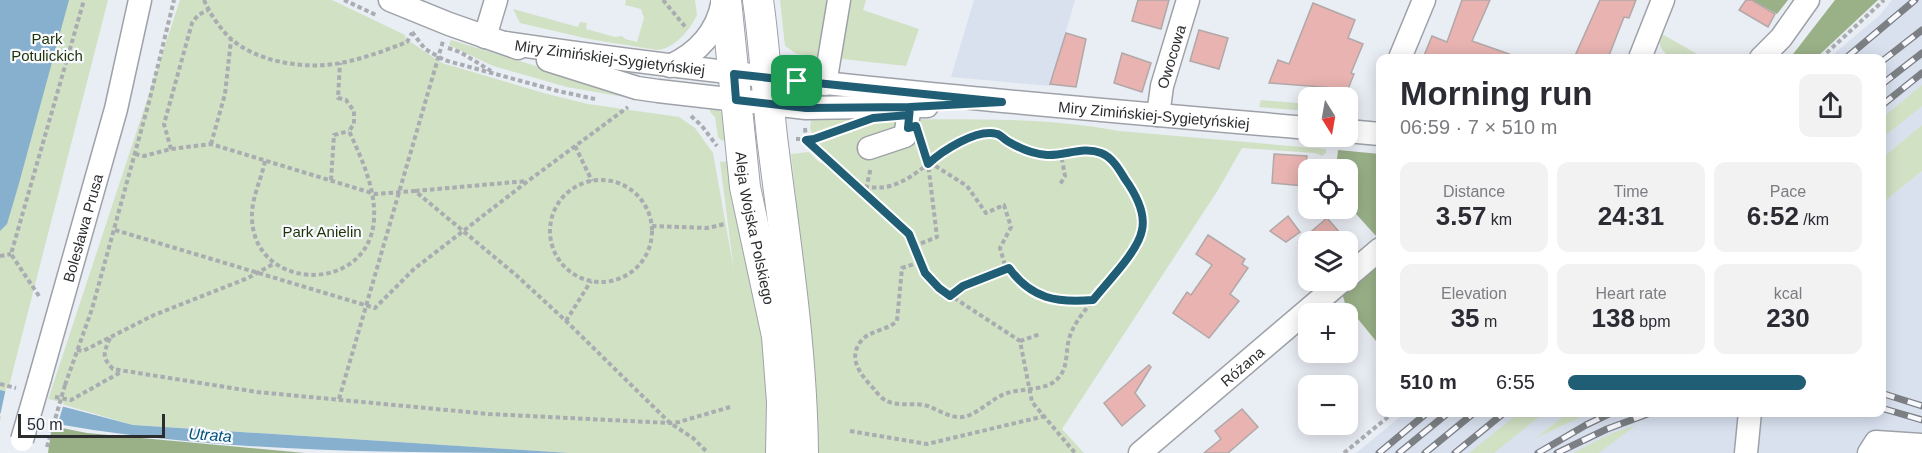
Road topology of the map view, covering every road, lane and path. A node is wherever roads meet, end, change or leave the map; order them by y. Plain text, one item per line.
1 (84, 0) edge
2 (140, 0) edge
3 (174, 0) edge
4 (204, 0) edge
5 (390, 0) edge
6 (496, 0) edge
7 (663, 0) edge
8 (724, 0) edge
9 (758, 0) edge
10 (839, 0) edge
11 (1188, 0) edge
12 (1424, 0) edge
13 (1663, 0) edge
14 (1808, 0) edge
15 (1884, 0) edge
16 (208, 10) junction
17 (412, 32) junction
18 (418, 33) dead end
19 (689, 34) dead end
20 (445, 38) dead end
21 (231, 39) junction
22 (496, 40) junction
23 (436, 43) dead end
24 (442, 46) junction
25 (1402, 54) edge
26 (1642, 54) edge
27 (1765, 54) edge
28 (1825, 54) edge
29 (438, 58) junction
30 (340, 63) junction
31 (670, 66) junction
32 (825, 84) junction
33 (735, 87) junction
34 (768, 91) junction
35 (1002, 102) junction
36 (631, 105) dead end
37 (1158, 115) junction
38 (909, 117) junction
39 (1298, 127) edge
40 (846, 128) dead end
41 (1376, 128) edge
42 (1358, 130) edge
43 (349, 131) junction
44 (211, 144) junction
45 (574, 146) junction
46 (171, 148) junction
47 (869, 148) dead end
48 (1061, 153) junction
49 (135, 154) junction
50 (265, 161) junction
51 (928, 163) junction
52 (331, 180) junction
53 (528, 181) junction
54 (592, 181) junction
55 (855, 186) junction
56 (1059, 186) dead end
57 (415, 191) junction
58 (399, 192) junction
59 (372, 193) junction
60 (725, 224) dead end
61 (652, 226) junction
62 (115, 230) junction
63 (463, 231) junction
64 (914, 246) junction
65 (1376, 252) edge
66 (11, 254) junction
67 (0, 256) edge
68 (920, 262) junction
69 (275, 263) junction
70 (1358, 268) edge
71 (1006, 269) junction
72 (258, 274) junction
73 (591, 281) junction
74 (1330, 291) edge
75 (39, 296) dead end
76 (950, 296) junction
77 (1093, 300) junction
78 (366, 306) junction
79 (566, 321) junction
80 (1040, 334) dead end
81 (110, 338) junction
82 (1020, 341) junction
83 (77, 350) junction
84 (122, 372) junction
85 (0, 384) edge
86 (37, 387) junction
87 (1030, 388) junction
88 (339, 399) junction
89 (730, 407) dead end
90 (1045, 416) junction
91 (1388, 417) edge
92 (1750, 417) edge
93 (670, 423) junction
94 (850, 431) dead end
95 (1922, 445) edge
96 (20, 446) edge
97 (47, 447) dead end
98 (708, 453) edge
99 (782, 453) edge
100 (803, 453) edge
101 (1075, 453) edge
102 (1140, 453) edge
103 (1344, 453) edge
104 (1746, 453) edge
105 (1869, 453) edge

1 - 66 path
2 - 86 street, Bolesława Prusa
3 - 49 path
4 - 16 path
5 - 22 street, Miry Zimińskiej-Sygietyńskiej
6 - 22 street
7 - 19 path
8 - 31 street
8 - 33 main road, Aleja Wojska Polskiego
9 - 34 main road, Aleja Wojska Polskiego
10 - 32 street
11 - 37 street, Owocowa
12 - 25 street
13 - 26 street
14 - 27 street
15 - 28 path
16 - 21 path
16 - 46 path
17 - 18 path
17 - 29 path
17 - 30 path
20 - 24 path
21 - 30 path
21 - 44 path
22 - 31 street, Miry Zimińskiej-Sygietyńskiej
22 - 33 street, Miry Zimińskiej-Sygietyńskiej
23 - 24 path
24 - 29 path
24 - 29 path
29 - 58 path
30 - 43 path
31 - 33 street, Miry Zimińskiej-Sygietyńskiej
32 - 34 street, Miry Zimińskiej-Sygietyńskiej
32 - 35 street, Miry Zimińskiej-Sygietyńskiej
33 - 34 street, Miry Zimińskiej-Sygietyńskiej
33 - 99 main road, Aleja Wojska Polskiego
34 - 38 street, Miry Zimińskiej-Sygietyńskiej
34 - 100 main road, Aleja Wojska Polskiego
35 - 37 street, Miry Zimińskiej-Sygietyńskiej
35 - 38 street, Miry Zimińskiej-Sygietyńskiej
36 - 45 path
37 - 39 street, Miry Zimińskiej-Sygietyńskiej
38 - 47 street
38 - 51 path
40 - 55 path
41 - 42 street
43 - 52 path
43 - 59 path
44 - 46 path
44 - 50 path
45 - 53 path
45 - 54 path
46 - 49 path
48 - 51 path
48 - 56 path
48 - 77 path
49 - 62 path
50 - 52 path
50 - 69 path
51 - 55 path
51 - 64 path
51 - 71 path
52 - 59 path
53 - 57 path
53 - 63 path
54 - 61 path
54 - 73 path
55 - 64 path
57 - 58 path
57 - 63 path
58 - 59 path
58 - 78 path
59 - 69 path
60 - 61 path
61 - 73 path
62 - 72 path
62 - 83 path
63 - 78 path
63 - 79 path
64 - 68 path
65 - 70 street
66 - 67 path
66 - 75 path
68 - 76 path
68 - 87 path
69 - 72 path
71 - 76 path
71 - 77 path
72 - 78 path
72 - 81 path
73 - 79 path
74 - 102 street, Różana
76 - 82 path
77 - 87 path
78 - 88 path
79 - 93 path
80 - 82 path
81 - 83 path
81 - 84 path
82 - 87 path
83 - 97 path, bridge
84 - 86 path
84 - 88 path
85 - 86 path
86 - 96 street, Bolesława Prusa, bridge
87 - 90 path
88 - 93 path
89 - 93 path
90 - 94 path
90 - 101 path
91 - 103 path
92 - 104 street
93 - 98 path
95 - 105 street

